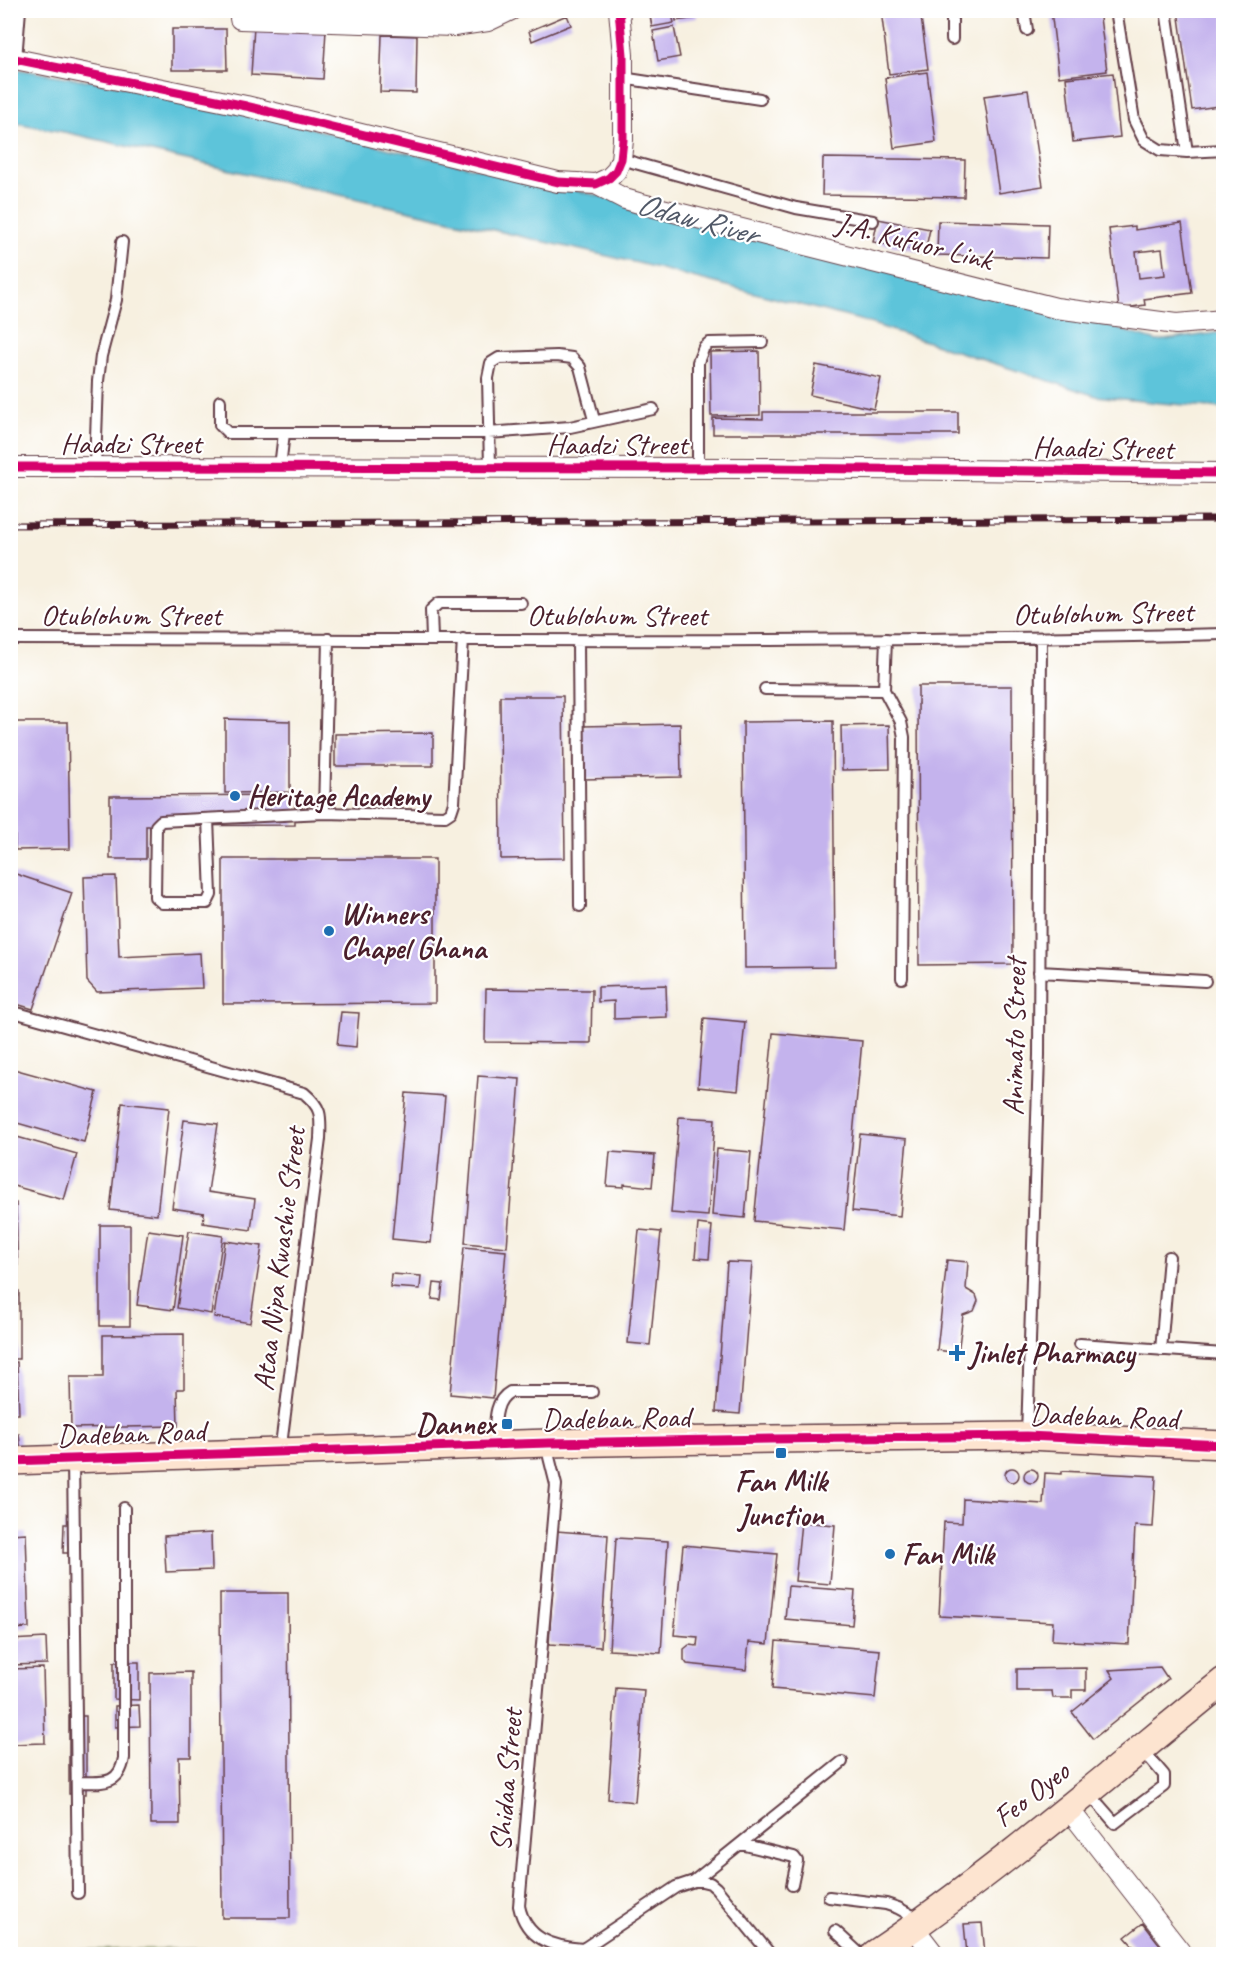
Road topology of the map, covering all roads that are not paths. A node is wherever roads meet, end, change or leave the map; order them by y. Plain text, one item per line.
1 (20, 10) edge
2 (372, 10) edge
3 (511, 10) edge
4 (619, 10) edge
5 (952, 10) edge
6 (1024, 10) edge
7 (1116, 10) edge
8 (1166, 10) edge
9 (240, 19) dead end
10 (389, 24) junction
11 (1027, 30) dead end
12 (952, 39) dead end
13 (14, 58) edge
14 (622, 78) junction
15 (760, 99) dead end
16 (1224, 150) edge
17 (1187, 152) junction
18 (621, 159) junction
19 (596, 184) junction
20 (873, 221) dead end
21 (122, 242) dead end
22 (1224, 320) edge
23 (762, 342) dead end
24 (220, 401) dead end
25 (653, 409) dead end
26 (594, 420) junction
27 (284, 433) junction
28 (488, 433) junction
29 (95, 466) junction
30 (10, 467) edge
31 (280, 467) junction
32 (490, 467) junction
33 (698, 468) junction
34 (1224, 473) edge
35 (521, 603) dead end
36 (1224, 634) edge
37 (10, 639) edge
38 (328, 639) junction
39 (432, 639) junction
40 (463, 639) junction
41 (886, 639) junction
42 (1041, 639) junction
43 (578, 641) junction
44 (765, 689) dead end
45 (884, 690) junction
46 (324, 813) junction
47 (208, 819) junction
48 (580, 906) dead end
49 (1039, 972) junction
50 (902, 978) dead end
51 (1205, 981) dead end
52 (10, 1011) edge
53 (1169, 1257) dead end
54 (1080, 1344) dead end
55 (1161, 1350) junction
56 (1224, 1354) edge
57 (592, 1392) dead end
58 (1027, 1436) junction
59 (1223, 1441) edge
60 (549, 1443) junction
61 (494, 1445) junction
62 (280, 1453) junction
63 (73, 1459) junction
64 (10, 1461) edge
65 (124, 1508) dead end
66 (1224, 1681) edge
67 (1141, 1748) junction
68 (842, 1762) dead end
69 (77, 1782) junction
70 (1078, 1800) junction
71 (741, 1844) junction
72 (694, 1881) junction
73 (792, 1885) dead end
74 (78, 1893) dead end
75 (829, 1897) dead end
76 (918, 1925) junction
77 (835, 1931) dead end
78 (770, 1954) edge
79 (860, 1954) edge
80 (875, 1954) edge
81 (934, 1954) edge
82 (1182, 1954) edge

1 - 13 lane
2 - 10 lane
3 - 10 street
4 - 14 street
5 - 12 lane
6 - 11 lane
7 - 17 lane
8 - 17 lane
9 - 10 street
13 - 19 street
14 - 15 lane
14 - 18 street
16 - 17 lane
18 - 19 street
18 - 20 lane
19 - 22 street, J.A. Kufuor Link
21 - 29 lane
23 - 33 lane
24 - 27 lane
25 - 26 lane
26 - 28 lane
26 - 28 lane
27 - 28 lane
27 - 31 lane
28 - 32 lane
29 - 30 street, Haadzi Street
29 - 31 street, Haadzi Street
31 - 32 street, Haadzi Street
32 - 33 street, Haadzi Street
33 - 34 street, Haadzi Street
35 - 39 lane
36 - 42 lane, Otublohum Street
37 - 38 lane, Otublohum Street
38 - 39 lane, Otublohum Street
38 - 46 lane
39 - 40 lane, Otublohum Street
40 - 43 lane, Otublohum Street
40 - 46 lane
41 - 42 lane, Otublohum Street
41 - 43 lane, Otublohum Street
41 - 45 lane
42 - 49 lane, Animato Street
43 - 48 lane
44 - 45 lane
45 - 50 lane
46 - 47 lane
47 - 47 lane
49 - 51 lane
49 - 58 lane, Animato Street
52 - 62 lane, Ataa Nipa Kwashie Street
53 - 55 lane
54 - 55 lane
55 - 56 lane
57 - 61 lane
58 - 59 street, Dadeban Road
58 - 60 street, Dadeban Road
60 - 61 street, Dadeban Road
60 - 72 lane, Shidaa Street
61 - 62 street, Dadeban Road
62 - 63 street, Dadeban Road
63 - 64 street, Dadeban Road
63 - 69 lane
65 - 69 lane
66 - 67 street, Feo Oyeo
67 - 70 street, Feo Oyeo
67 - 70 lane
68 - 71 lane, Shidaa Street
69 - 74 lane
70 - 76 street, Feo Oyeo
70 - 82 street
71 - 72 lane, Shidaa Street
71 - 73 lane
72 - 78 lane
75 - 76 lane
76 - 80 street, Feo Oyeo
76 - 81 street
77 - 79 lane

